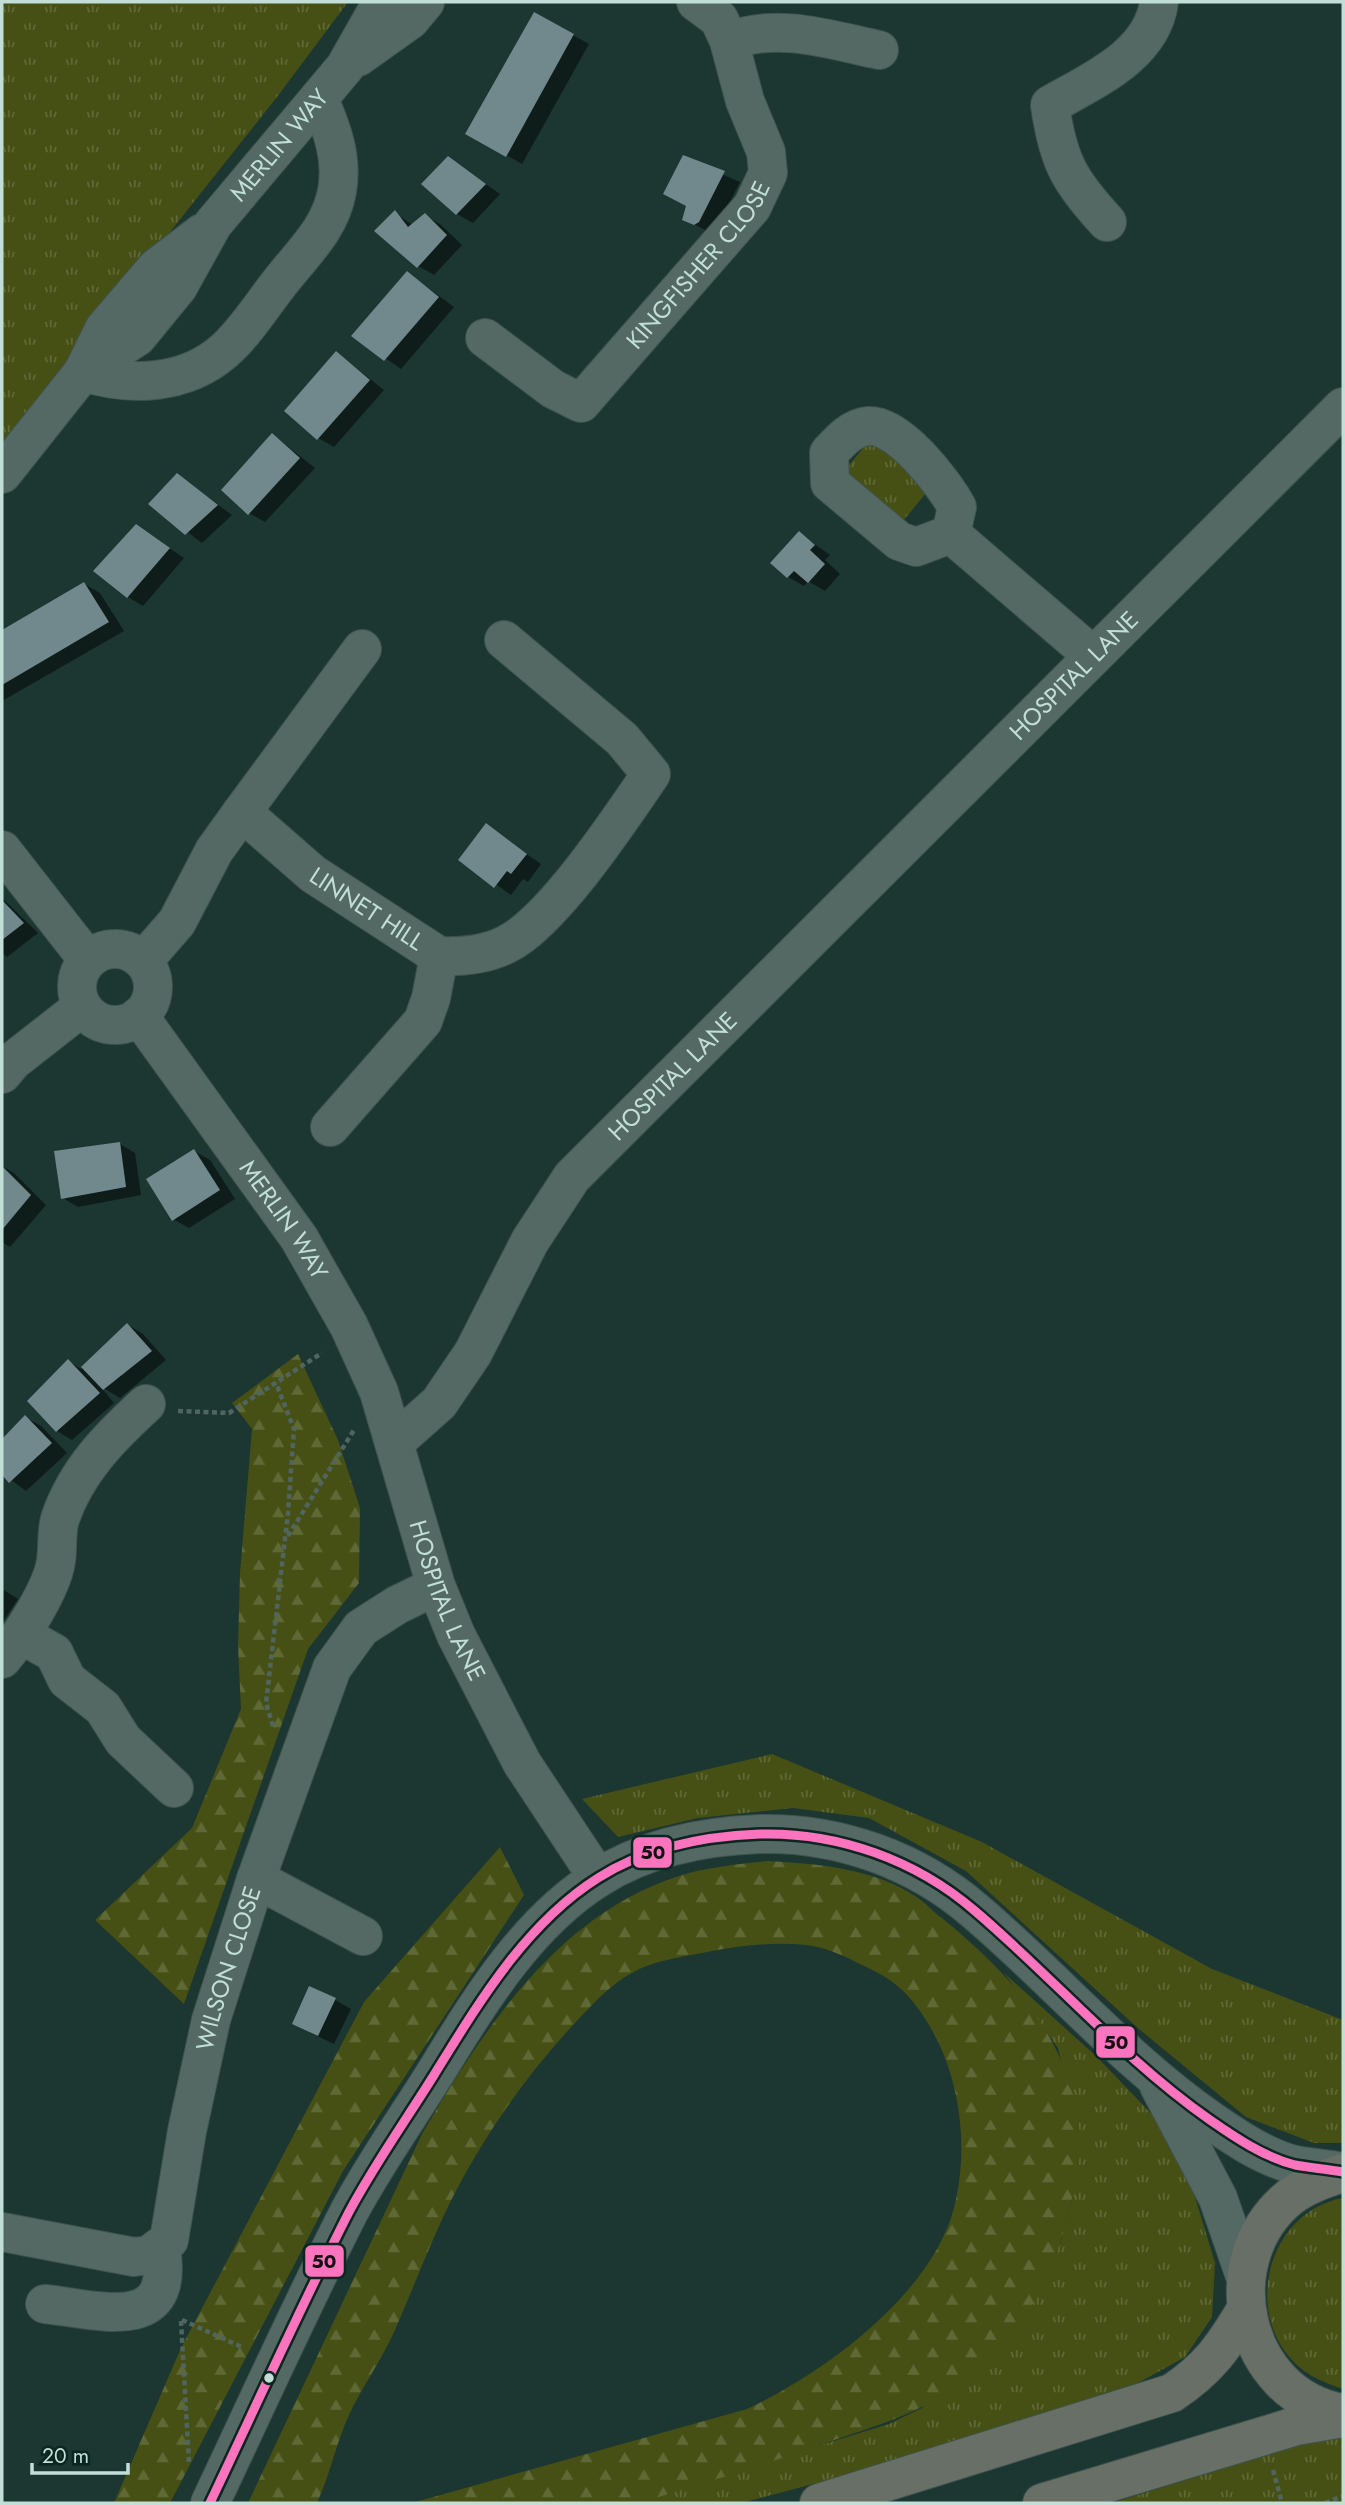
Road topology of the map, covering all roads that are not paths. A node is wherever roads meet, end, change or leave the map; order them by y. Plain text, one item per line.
1 (386, 2) edge
2 (425, 2) edge
3 (696, 2) edge
4 (1158, 2) edge
5 (729, 41) junction
6 (880, 50) dead end
7 (345, 67) junction
8 (319, 99) junction
9 (1107, 222) dead end
10 (485, 338) dead end
11 (83, 372) junction
12 (1343, 407) edge
13 (2, 474) edge
14 (951, 534) dead end
15 (504, 640) dead end
16 (362, 649) dead end
17 (1092, 655) junction
18 (242, 812) junction
19 (2, 850) edge
20 (439, 956) junction
21 (88, 960) junction
22 (143, 961) junction
23 (82, 1007) junction
24 (139, 1016) junction
25 (2, 1074) edge
26 (330, 1127) dead end
27 (146, 1404) road end
28 (390, 1426) junction
29 (436, 1586) junction
30 (26, 1649) edge
31 (174, 1788) dead end
32 (598, 1878) junction
33 (256, 1879) junction
34 (363, 1936) dead end
35 (1156, 2081) junction
36 (1343, 2173) edge
37 (2, 2232) edge
38 (162, 2249) junction
39 (1245, 2293) junction
40 (45, 2304) dead end
41 (1343, 2413) edge
42 (1343, 2418) edge
43 (207, 2481) edge
44 (819, 2503) edge
45 (1042, 2503) edge

1 - 7 street, MERLIN WAY
2 - 7 street, MERLIN WAY
3 - 5 street, KINGFISHER CLOSE
4 - 9 street
5 - 6 street
5 - 10 street, KINGFISHER CLOSE
7 - 8 street, MERLIN WAY
8 - 11 street, MERLIN WAY
8 - 11 street
11 - 13 street, MERLIN WAY
12 - 17 street, HOSPITAL LANE
14 - 17 street
15 - 20 street, LINNET HILL
16 - 18 street
17 - 28 street, HOSPITAL LANE
18 - 20 street, LINNET HILL
18 - 22 street
19 - 21 street
20 - 26 street
21 - 22 street
21 - 23 street
22 - 24 street
23 - 24 street
23 - 25 street
24 - 28 street, MERLIN WAY
27 - 30 street
28 - 29 street, HOSPITAL LANE
29 - 32 street, HOSPITAL LANE
29 - 33 street, WILSON CLOSE
30 - 31 street
32 - 35 street
32 - 43 street
33 - 34 street
33 - 38 street, WILSON CLOSE
35 - 36 street
35 - 39 street
36 - 39 highway
37 - 38 street
38 - 40 street, WILSON CLOSE
39 - 41 highway
39 - 44 highway
42 - 45 highway

